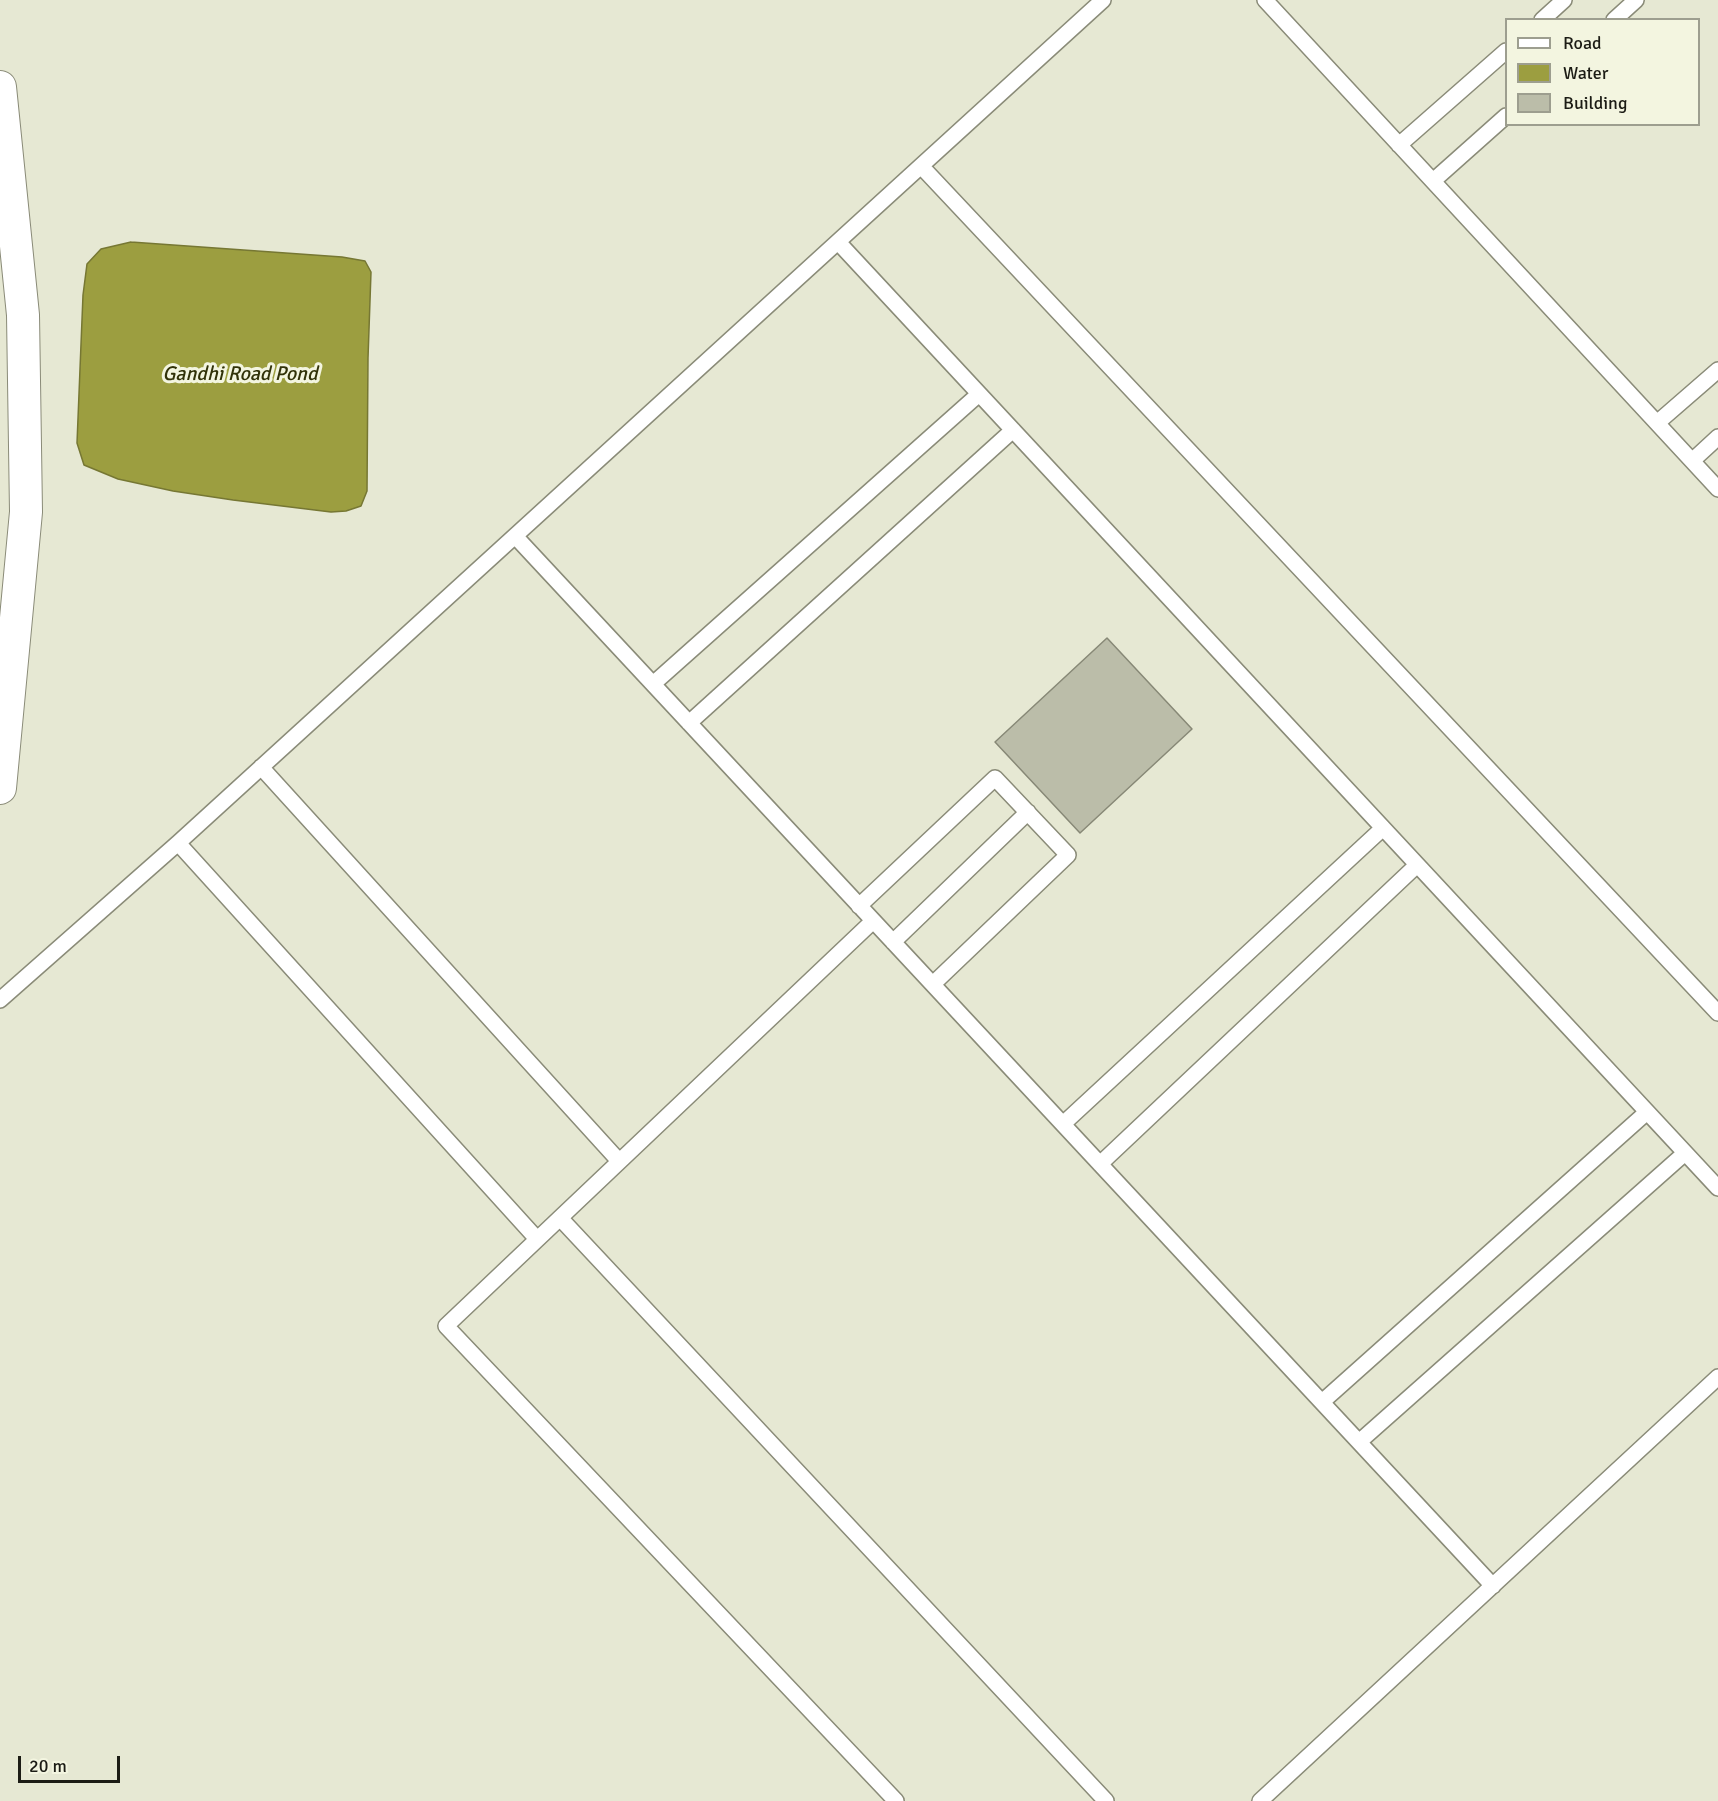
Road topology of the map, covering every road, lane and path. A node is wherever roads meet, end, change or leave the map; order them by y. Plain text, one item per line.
1 (1103, 0) edge
2 (1265, 0) edge
3 (1564, 0) edge
4 (1636, 0) edge
5 (1544, 18) edge
6 (1616, 18) edge
7 (1505, 52) edge
8 (0, 87) edge
9 (1505, 117) edge
10 (2, 122) edge
11 (1399, 145) junction
12 (921, 166) junction
13 (1433, 181) junction
14 (838, 242) junction
15 (1718, 370) edge
16 (979, 394) junction
17 (1657, 423) junction
18 (1012, 430) junction
19 (1718, 437) edge
20 (1692, 460) junction
21 (1718, 489) edge
22 (515, 536) junction
23 (653, 684) junction
24 (689, 723) junction
25 (261, 767) junction
26 (0, 788) edge
27 (1028, 812) junction
28 (1383, 828) junction
29 (178, 843) junction
30 (1417, 865) junction
31 (859, 906) junction
32 (873, 921) junction
33 (893, 942) junction
34 (933, 984) junction
35 (0, 1000) edge
36 (1718, 1013) edge
37 (1647, 1112) junction
38 (1063, 1124) junction
39 (1685, 1153) junction
40 (619, 1161) junction
41 (1100, 1164) junction
42 (1718, 1188) edge
43 (560, 1218) junction
44 (537, 1239) junction
45 (1718, 1377) edge
46 (1322, 1402) junction
47 (1359, 1442) junction
48 (1493, 1586) junction
49 (896, 1801) edge
50 (1106, 1801) edge
51 (1260, 1801) edge

1 - 12 lane
2 - 11 lane
3 - 5 lane
4 - 6 lane
7 - 11 lane
8 - 10 street
9 - 13 lane
10 - 26 street
11 - 13 lane
12 - 14 lane
12 - 36 lane
13 - 17 lane
14 - 16 lane
14 - 22 lane
15 - 17 lane
16 - 18 lane
16 - 23 lane
17 - 20 lane
18 - 24 lane
18 - 28 lane
19 - 20 lane
20 - 21 lane
22 - 23 lane
22 - 25 lane
23 - 24 lane
24 - 31 lane
25 - 29 lane
25 - 40 lane
27 - 31 lane
27 - 33 lane
27 - 34 lane
28 - 30 lane
28 - 38 lane
29 - 35 lane
29 - 44 lane
30 - 37 lane
30 - 41 lane
31 - 32 lane
32 - 33 lane
32 - 40 lane
33 - 34 lane
34 - 38 lane
37 - 39 lane
37 - 46 lane
38 - 41 lane
39 - 42 lane
39 - 47 lane
40 - 43 lane
41 - 46 lane
43 - 44 lane
43 - 50 lane
44 - 49 lane
45 - 48 lane
46 - 47 lane
47 - 48 lane
48 - 51 lane

